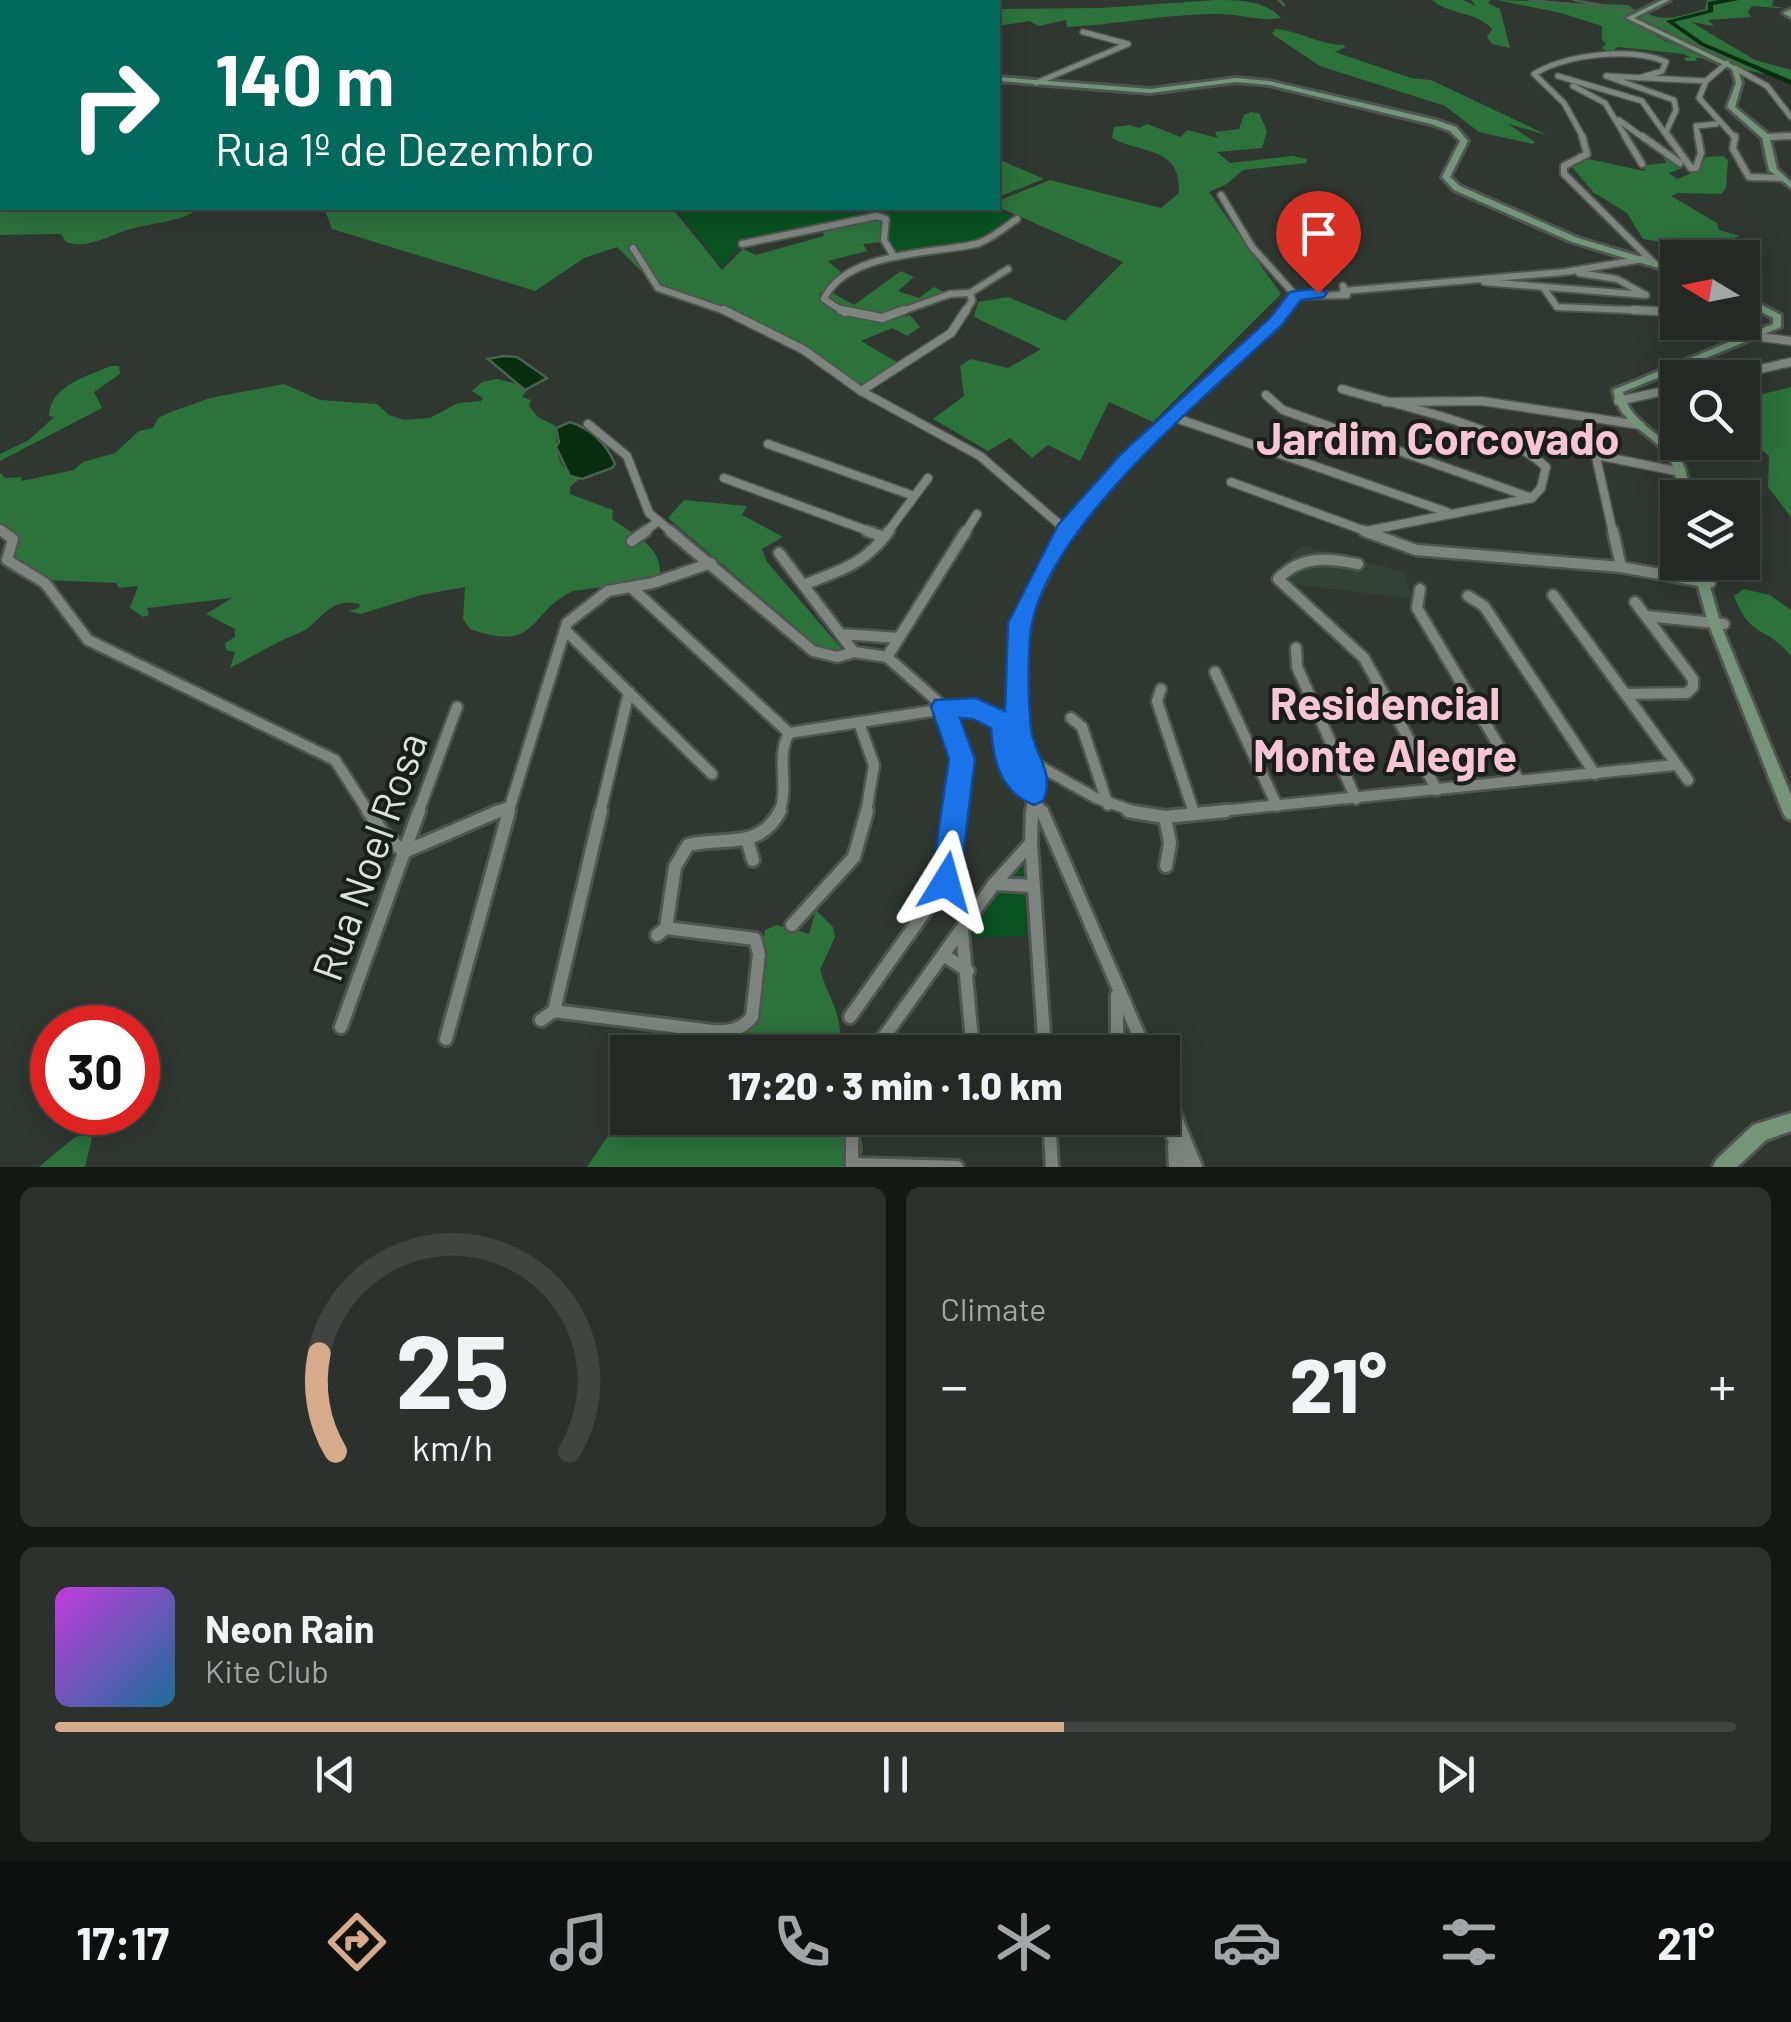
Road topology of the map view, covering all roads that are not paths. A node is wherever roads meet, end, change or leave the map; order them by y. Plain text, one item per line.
1 (1667, 0) edge
2 (1083, 32) dead end
3 (1549, 64) junction
4 (1731, 66) junction
5 (1558, 76) junction
6 (1639, 78) junction
7 (1000, 79) edge
8 (1706, 82) junction
9 (1036, 84) junction
10 (1791, 117) edge
11 (1616, 118) junction
12 (1719, 124) junction
13 (1666, 132) junction
14 (1791, 136) edge
15 (1766, 137) junction
16 (1642, 164) dead end
17 (1691, 168) junction
18 (1780, 178) junction
19 (1791, 186) edge
20 (1221, 195) dead end
21 (1018, 218) dead end
22 (742, 244) dead end
23 (633, 248) dead end
24 (893, 255) junction
25 (1648, 261) junction
26 (1660, 265) edge
27 (1008, 269) dead end
28 (644, 271) joint
29 (1566, 272) junction
30 (1458, 280) junction
31 (1544, 287) junction
32 (970, 293) junction
33 (1646, 295) junction
34 (1296, 296) junction
35 (1760, 309) edge
36 (1648, 310) junction
37 (1660, 311) edge
38 (1760, 333) edge
39 (1760, 335) edge
40 (1791, 339) edge
41 (1743, 340) edge
42 (1791, 362) edge
43 (1760, 369) edge
44 (1342, 389) dead end
45 (862, 390) junction
46 (1660, 392) edge
47 (1266, 395) dead end
48 (1622, 401) junction
49 (1380, 402) junction
50 (1176, 418) junction
51 (588, 424) dead end
52 (1640, 424) junction
53 (1488, 434) junction
54 (768, 444) dead end
55 (1596, 457) junction
56 (1681, 472) junction
57 (724, 478) dead end
58 (928, 478) dead end
59 (1683, 480) edge
60 (1684, 480) edge
61 (1231, 482) dead end
62 (914, 496) junction
63 (1532, 498) junction
64 (1422, 503) junction
65 (1447, 512) junction
66 (977, 514) dead end
67 (1433, 516) junction
68 (658, 521) junction
69 (0, 528) edge
70 (1066, 530) junction
71 (1363, 532) junction
72 (884, 538) junction
73 (632, 541) dead end
74 (779, 553) dead end
75 (711, 563) junction
76 (1358, 564) dead end
77 (1621, 567) junction
78 (1706, 582) joint
79 (804, 585) junction
80 (632, 588) junction
81 (1420, 589) dead end
82 (1553, 595) dead end
83 (1468, 596) dead end
84 (1635, 602) dead end
85 (1647, 616) junction
86 (1720, 624) junction
87 (565, 630) junction
88 (841, 634) junction
89 (899, 638) junction
90 (1296, 648) dead end
91 (854, 652) junction
92 (824, 656) junction
93 (887, 657) junction
94 (820, 668) dead end
95 (1216, 672) dead end
96 (1161, 689) dead end
97 (629, 692) junction
98 (1626, 694) junction
99 (456, 707) dead end
100 (944, 707) junction
101 (1071, 718) dead end
102 (1003, 722) junction
103 (859, 723) junction
104 (789, 732) junction
105 (1018, 733) junction
106 (1032, 762) junction
107 (1675, 765) junction
108 (712, 774) dead end
109 (1596, 774) junction
110 (1519, 780) junction
111 (1688, 780) dead end
112 (1437, 790) junction
113 (1034, 793) junction
114 (1356, 798) junction
115 (510, 806) junction
116 (1109, 806) junction
117 (1277, 806) junction
118 (1194, 814) junction
119 (1791, 814) edge
120 (1165, 818) junction
121 (748, 843) junction
122 (1031, 843) junction
123 (404, 852) junction
124 (753, 860) dead end
125 (1166, 866) dead end
126 (994, 884) junction
127 (1034, 886) junction
128 (792, 925) dead end
129 (962, 930) junction
130 (945, 956) junction
131 (968, 971) junction
132 (1117, 988) junction
133 (554, 1011) junction
134 (850, 1017) dead end
135 (541, 1020) dead end
136 (341, 1026) dead end
137 (883, 1035) edge
138 (972, 1035) edge
139 (1044, 1035) edge
140 (1117, 1035) edge
141 (1137, 1035) edge
142 (446, 1039) dead end
143 (1791, 1122) edge
144 (852, 1135) edge
145 (1050, 1135) edge
146 (1176, 1135) edge
147 (1177, 1135) edge
148 (1179, 1135) edge
149 (852, 1165) edge
150 (957, 1167) edge
151 (1052, 1167) edge
152 (1175, 1167) edge
153 (1185, 1167) edge
154 (1196, 1167) edge
155 (1722, 1167) edge

1 - 4 main road
2 - 9 street
3 - 5 street
3 - 6 street
3 - 25 street
4 - 8 street
4 - 10 street
4 - 15 main road
5 - 11 street
5 - 13 street
6 - 8 street
6 - 13 street
7 - 9 main road
8 - 12 street
9 - 25 main road
11 - 16 street
11 - 17 street
12 - 17 street
12 - 18 street
13 - 17 street
14 - 15 street
15 - 18 main road
18 - 19 main road
20 - 34 street
21 - 24 street
22 - 24 street
23 - 28 street
24 - 32 street
25 - 26 main road
25 - 29 street
27 - 32 street
28 - 45 street
29 - 30 street
29 - 33 street
30 - 31 street
30 - 34 street
31 - 33 street
31 - 36 street
32 - 45 street
33 - 36 street
34 - 50 street
35 - 38 main road
36 - 37 street
39 - 40 street
41 - 48 main road
42 - 43 street
44 - 49 street
45 - 70 street
46 - 48 street
47 - 63 street
48 - 52 main road
48 - 60 main road
49 - 52 street
49 - 53 street
50 - 64 street
50 - 70 street
51 - 68 street
52 - 56 main road
53 - 55 street
53 - 63 street
54 - 62 street
55 - 56 street
55 - 77 street
56 - 59 main road
57 - 72 street
58 - 62 street
61 - 71 street
62 - 72 street
63 - 65 street
64 - 65 street
64 - 67 street
65 - 67 street
66 - 89 street
67 - 71 street
68 - 73 street
68 - 75 street
69 - 123 street
70 - 105 street
71 - 77 street
72 - 79 street
74 - 79 street
75 - 80 street
75 - 92 street
76 - 112 street
77 - 78 street
78 - 86 main road
79 - 88 street
80 - 87 street
80 - 104 street
81 - 110 street
82 - 98 street
83 - 109 street
84 - 85 street
85 - 86 street
85 - 98 street
86 - 119 main road
87 - 97 street
87 - 115 street
88 - 89 street
88 - 91 street
89 - 93 street
90 - 114 street
91 - 92 street
91 - 93 street
92 - 94 street
93 - 100 street
95 - 117 street
96 - 118 street
97 - 108 street
97 - 133 street
98 - 107 street
99 - 123 street, Rua Noel Rosa
100 - 102 street
100 - 103 street
100 - 134 street
101 - 116 street
102 - 105 street
102 - 113 street
103 - 104 street
103 - 128 street
104 - 121 street
105 - 106 street
106 - 113 street
106 - 116 street
107 - 109 street
107 - 111 street
109 - 110 street
110 - 112 street
112 - 114 street
113 - 122 street
113 - 132 street
114 - 117 street
115 - 123 street
115 - 142 street
116 - 120 street
117 - 118 street
118 - 120 street
120 - 125 street
121 - 124 street
121 - 133 street
122 - 126 street
122 - 127 street
123 - 136 street, Rua Noel Rosa
126 - 127 street
126 - 129 street
127 - 139 street
129 - 130 street
129 - 131 street
130 - 131 street
130 - 137 street
131 - 138 street
132 - 140 street
132 - 141 street
133 - 135 street
143 - 155 main road
144 - 149 street
145 - 151 street
146 - 152 street
147 - 153 street
148 - 154 street
149 - 150 street

